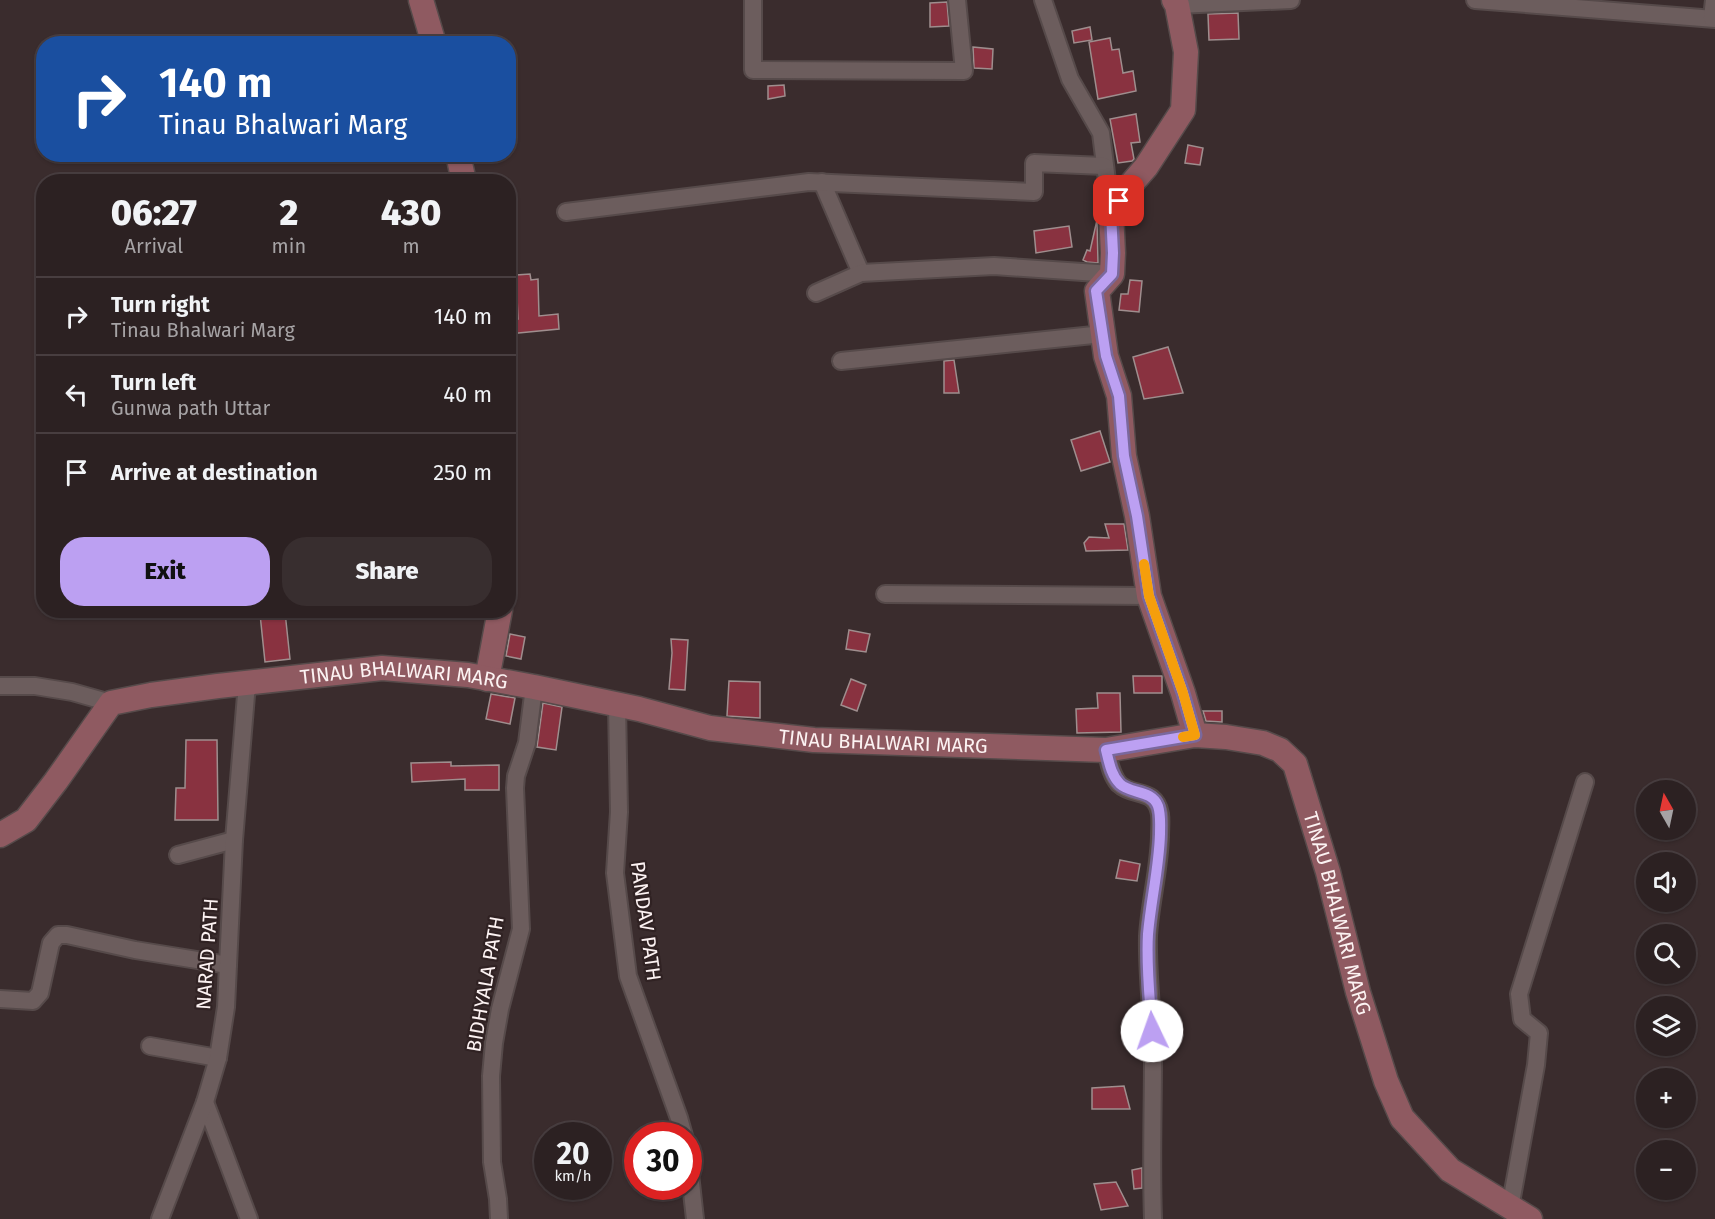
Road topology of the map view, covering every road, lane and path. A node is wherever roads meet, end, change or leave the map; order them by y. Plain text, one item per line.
1 (421, 0) edge
2 (753, 0) edge
3 (957, 0) edge
4 (1043, 0) edge
5 (1291, 0) edge
6 (1475, 0) edge
7 (1714, 0) edge
8 (1175, 3) edge
9 (1714, 19) edge
10 (432, 36) edge
11 (1104, 166) junction
12 (822, 182) junction
13 (566, 212) dead end
14 (1111, 213) junction
15 (861, 273) junction
16 (1112, 274) junction
17 (816, 293) dead end
18 (1102, 334) junction
19 (841, 361) dead end
20 (885, 594) dead end
21 (1149, 596) junction
22 (498, 618) edge
23 (487, 679) junction
24 (247, 683) junction
25 (0, 686) edge
26 (534, 687) junction
27 (111, 703) junction
28 (617, 705) junction
29 (1195, 735) junction
30 (1106, 750) junction
31 (1585, 782) dead end
32 (0, 835) edge
33 (234, 840) junction
34 (178, 855) dead end
35 (228, 966) junction
36 (0, 999) edge
37 (150, 1046) dead end
38 (218, 1058) junction
39 (205, 1102) junction
40 (680, 1122) edge
41 (693, 1200) edge
42 (1520, 1213) edge
43 (166, 1214) edge
44 (249, 1219) edge
45 (500, 1219) edge
46 (695, 1219) edge
47 (1153, 1219) edge

1 - 10 street
2 - 3 street
4 - 11 street
5 - 8 street
6 - 9 street
7 - 9 street
8 - 14 street
11 - 12 street
11 - 14 street
12 - 13 street
12 - 15 street
14 - 16 street
15 - 16 street
15 - 17 street
16 - 18 street
18 - 19 street
18 - 21 street
20 - 21 street
21 - 29 street
22 - 23 street
23 - 24 street, TINAU BHALWARI MARG
23 - 26 street, TINAU BHALWARI MARG
24 - 27 street, TINAU BHALWARI MARG
24 - 33 street, NARAD PATH
25 - 27 street
26 - 28 street, TINAU BHALWARI MARG
26 - 45 street, BIDHYALA PATH
27 - 32 street
28 - 30 street, TINAU BHALWARI MARG
28 - 40 street, PANDAV PATH
29 - 30 street, TINAU BHALWARI MARG
29 - 42 street, TINAU BHALWARI MARG
30 - 47 street
31 - 42 street
33 - 34 street
33 - 35 street, NARAD PATH
35 - 36 street
35 - 38 street, NARAD PATH
37 - 38 street
38 - 39 street, NARAD PATH
39 - 43 street, NARAD PATH
39 - 44 street
41 - 46 street

